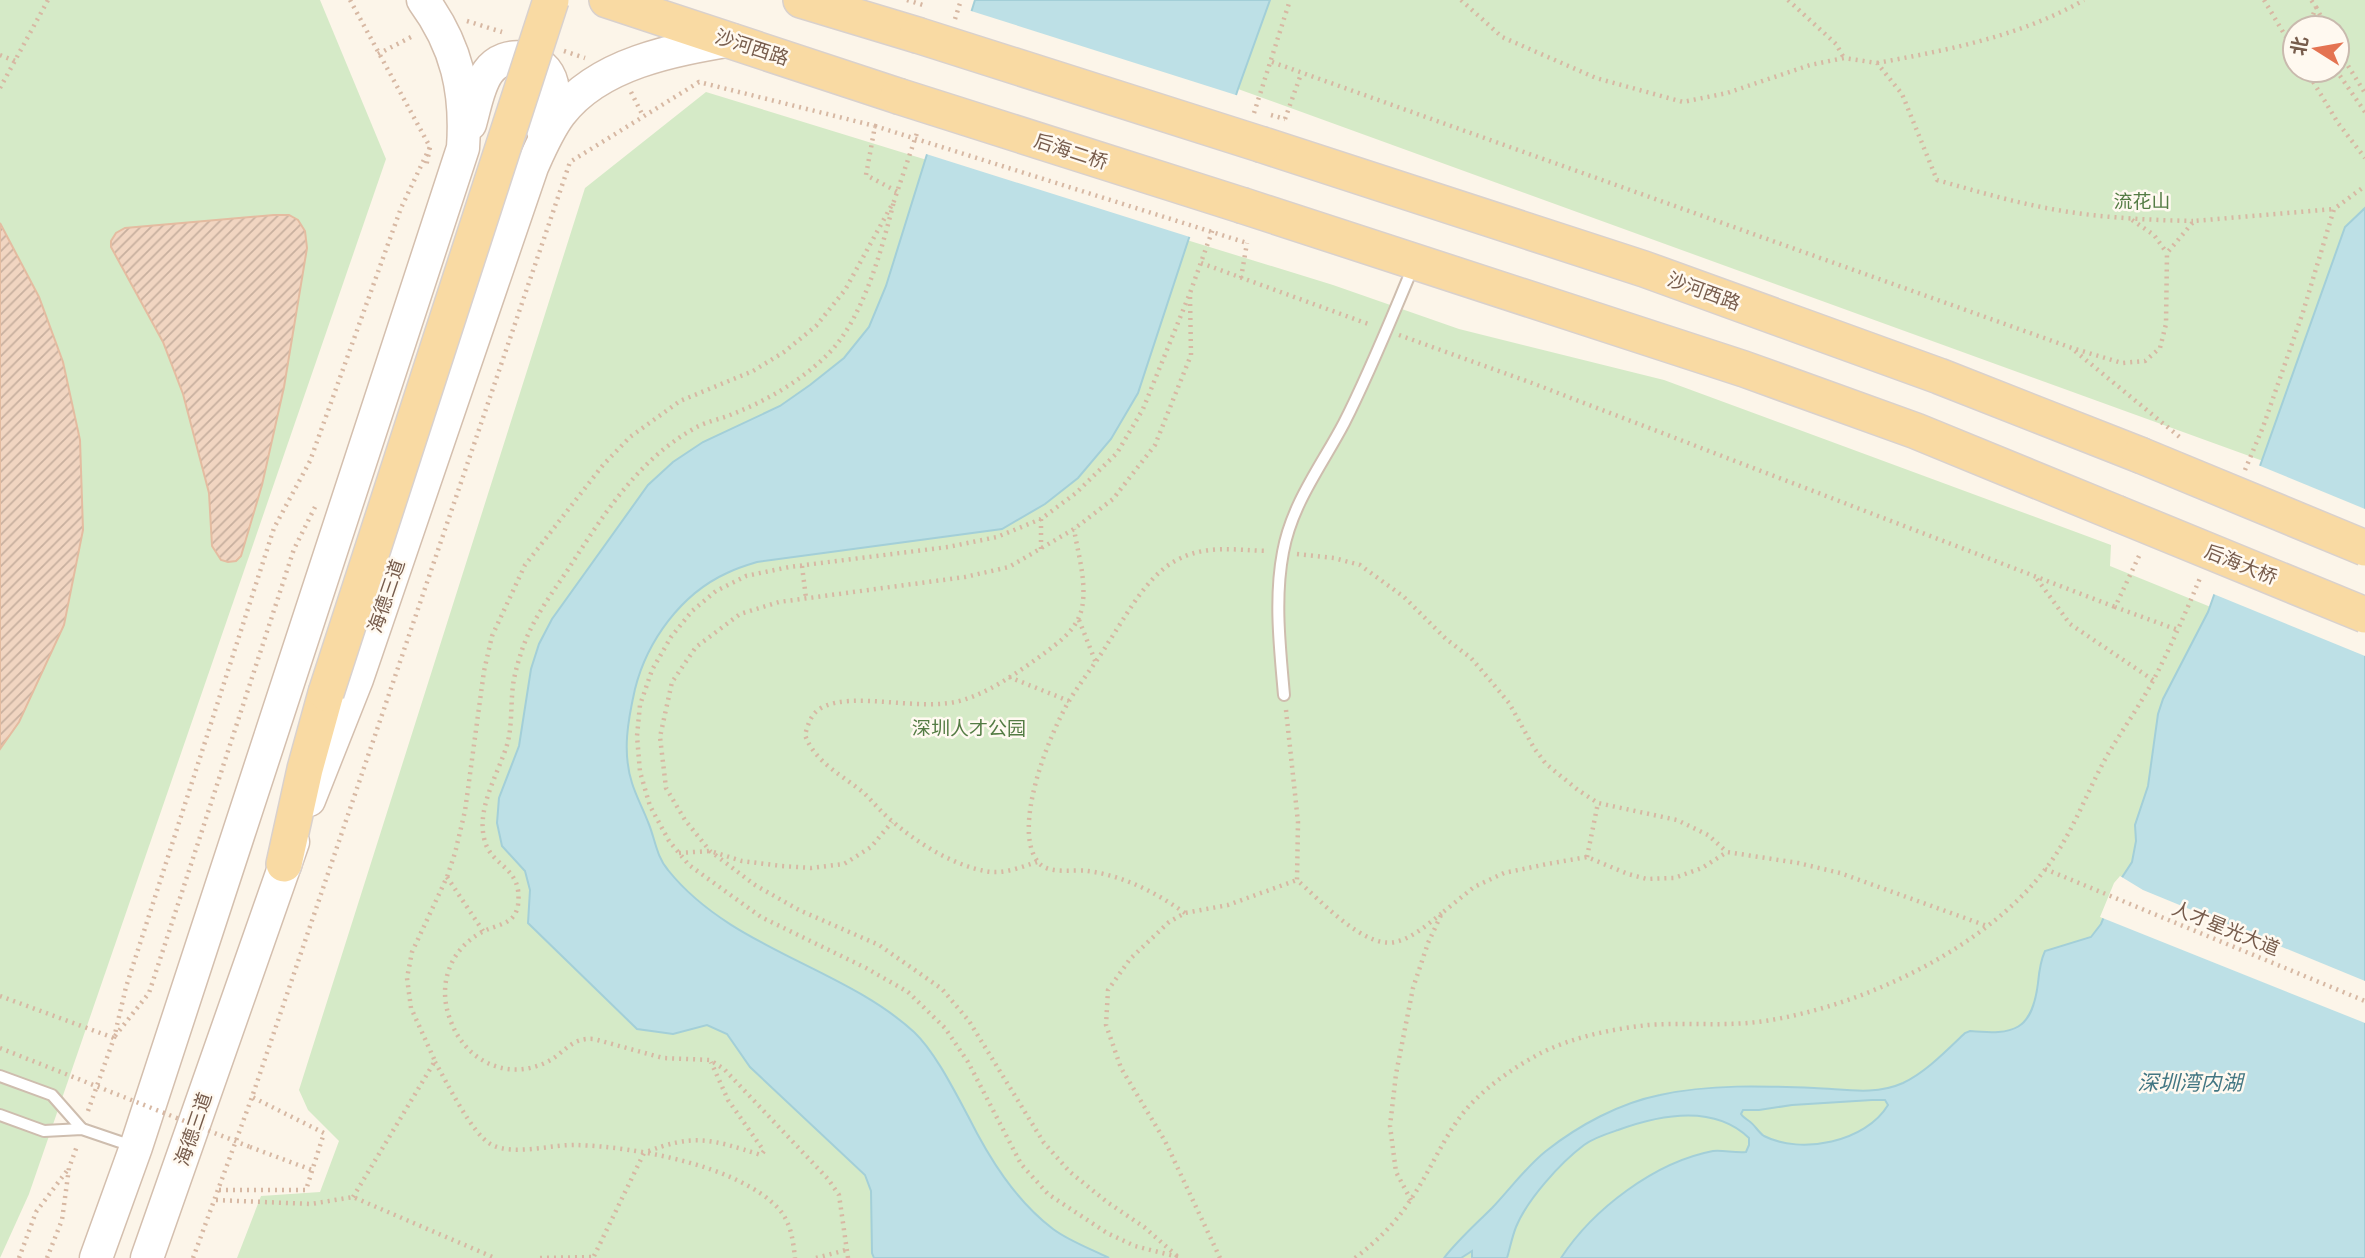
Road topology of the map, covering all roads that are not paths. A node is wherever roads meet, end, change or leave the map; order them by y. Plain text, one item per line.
1 (424, 0) edge
2 (551, 0) edge
3 (607, 0) edge
4 (801, 0) edge
5 (835, 0) edge
6 (917, 35) junction
7 (732, 40) junction
8 (898, 96) joint
9 (463, 149) junction
10 (532, 167) junction
11 (1416, 261) junction
12 (2365, 548) edge
13 (2365, 615) edge
14 (1284, 695) road end
15 (264, 755) junction
16 (305, 769) junction
17 (284, 864) junction
18 (0, 1076) edge
19 (0, 1115) edge
20 (82, 1129) junction
21 (136, 1147) junction
22 (96, 1258) edge
23 (147, 1258) edge

1 - 9 main road
2 - 16 main road, bridge
3 - 7 main road, 沙河西路
4 - 6 main road
5 - 6 main road
6 - 12 main road, 沙河西路, bridge
7 - 8 main road, 沙河西路
7 - 10 main road, 海德三道
8 - 11 main road, 后海二桥, bridge
9 - 10 main road
9 - 15 main road
10 - 17 main road, 海德三道
11 - 13 main road, 后海大桥, bridge
11 - 14 lane
15 - 16 main road
15 - 21 main road
16 - 17 main road
17 - 23 main road, 海德三道
18 - 20 lane
19 - 20 lane
20 - 21 lane
21 - 22 main road

